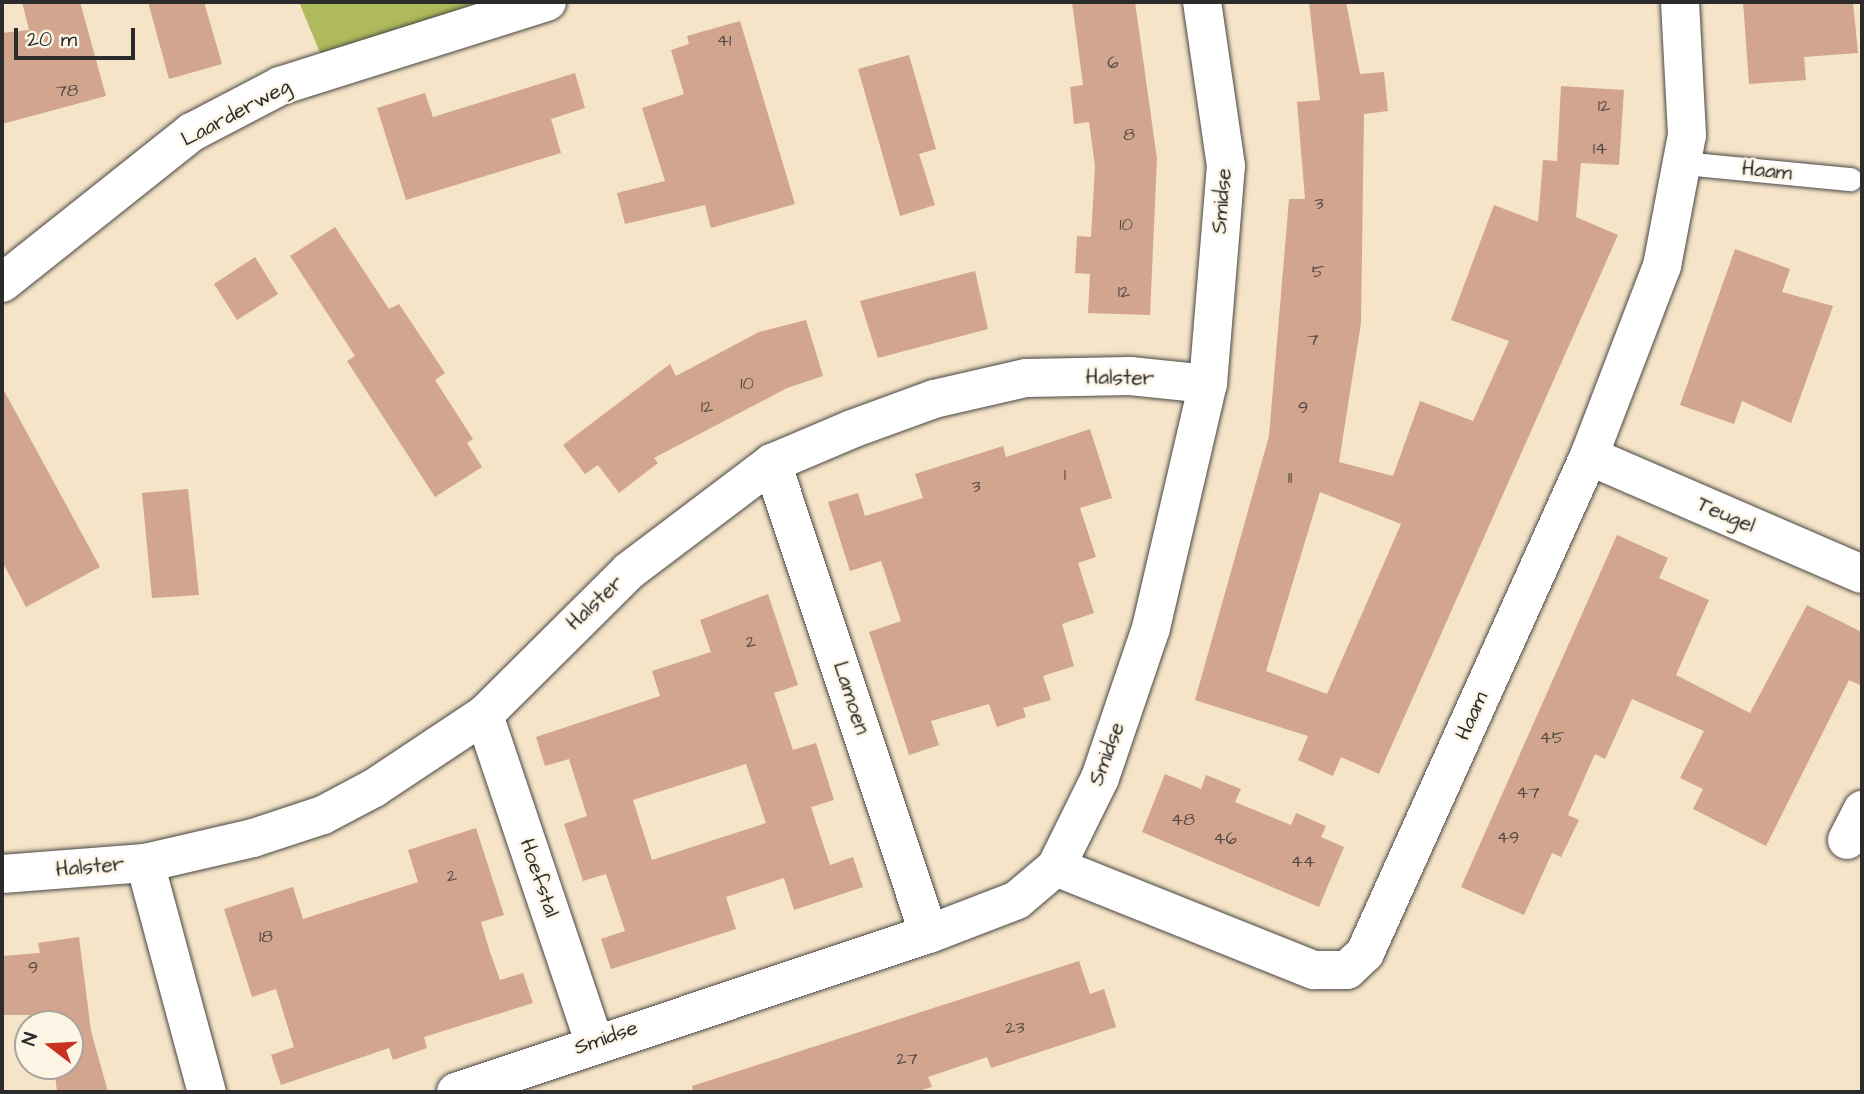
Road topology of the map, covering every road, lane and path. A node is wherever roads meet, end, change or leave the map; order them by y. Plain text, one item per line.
1 (547, 2) edge
2 (1202, 2) edge
3 (1680, 2) edge
4 (1684, 163) junction
5 (1850, 179) dead end
6 (2, 283) edge
7 (1208, 384) junction
8 (1589, 456) junction
9 (772, 463) junction
10 (1862, 574) edge
11 (484, 715) junction
12 (145, 863) junction
13 (1056, 867) junction
14 (2, 874) edge
15 (929, 933) junction
16 (594, 1042) junction
17 (207, 1092) edge
18 (456, 1092) edge

1 - 6 street, Laarderweg
2 - 7 street, Smidse
3 - 4 street, Haam
4 - 5 lane, Haam
4 - 8 street, Haam
7 - 9 street, Halster
7 - 13 street, Smidse
8 - 10 street, Teugel
8 - 13 street, Haam
9 - 11 street, Halster
9 - 15 street, Lamoen
11 - 12 street, Halster
11 - 16 street, Hoefstal
12 - 14 street, Halster
12 - 17 street
13 - 15 street, Smidse
15 - 16 street, Smidse
16 - 18 street, Smidse

